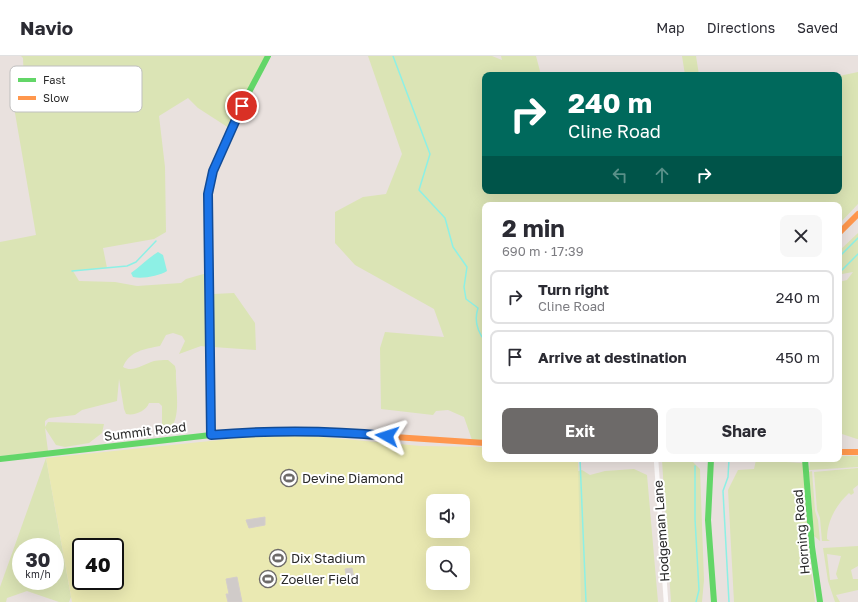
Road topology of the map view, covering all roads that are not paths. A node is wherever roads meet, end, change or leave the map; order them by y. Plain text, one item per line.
1 (268, 56) edge
2 (858, 214) edge
3 (842, 230) edge
4 (211, 435) junction
5 (482, 443) edge
6 (842, 452) edge
7 (858, 452) edge
8 (0, 459) edge
9 (656, 462) edge
10 (711, 462) edge
11 (805, 462) edge
12 (666, 602) edge
13 (714, 602) edge
14 (820, 602) edge

1 - 4 street
2 - 3 street
4 - 5 street, Summit Road
4 - 8 street, Summit Road
6 - 7 street
9 - 12 street, Hodgeman Lane
10 - 13 street
11 - 14 street, Horning Road

